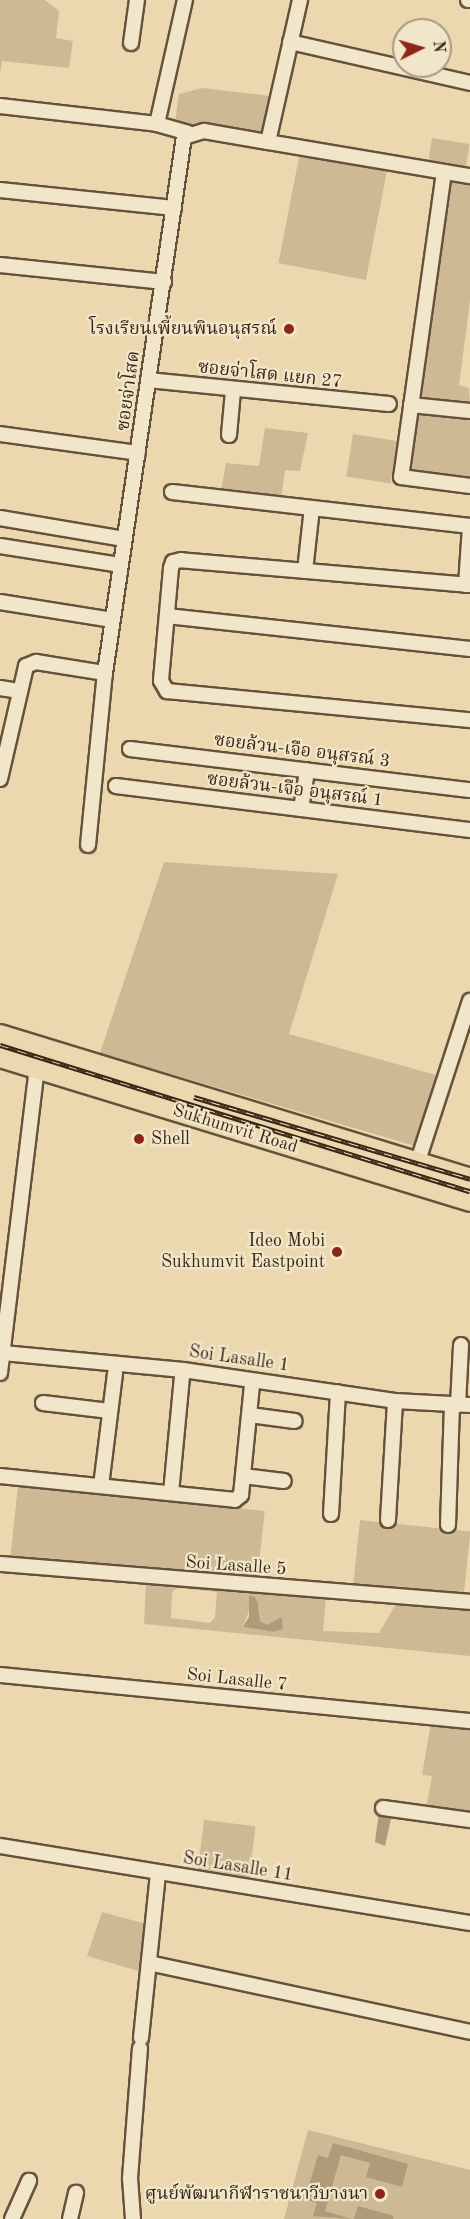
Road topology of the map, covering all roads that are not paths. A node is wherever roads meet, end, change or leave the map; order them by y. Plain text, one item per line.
1 (137, 0) edge
2 (185, 0) edge
3 (300, 0) edge
4 (290, 42) junction
5 (131, 43) dead end
6 (470, 83) edge
7 (0, 106) edge
8 (157, 124) junction
9 (188, 133) junction
10 (268, 142) junction
11 (444, 172) junction
12 (470, 176) edge
13 (0, 190) edge
14 (174, 208) junction
15 (0, 265) edge
16 (164, 282) junction
17 (148, 380) junction
18 (233, 391) junction
19 (389, 404) dead end
20 (411, 405) junction
21 (470, 411) edge
22 (0, 434) edge
23 (229, 435) dead end
24 (138, 453) junction
25 (470, 486) edge
26 (172, 492) dead end
27 (312, 508) junction
28 (0, 518) edge
29 (470, 526) edge
30 (124, 539) junction
31 (0, 546) edge
32 (120, 565) junction
33 (305, 571) junction
34 (468, 585) edge
35 (0, 602) edge
36 (167, 616) junction
37 (113, 620) junction
38 (470, 649) edge
39 (105, 674) junction
40 (0, 688) edge
41 (20, 692) junction
42 (470, 720) edge
43 (130, 749) dead end
44 (307, 770) junction
45 (0, 779) edge
46 (116, 786) dead end
47 (470, 790) edge
48 (301, 809) junction
49 (470, 830) edge
50 (88, 845) dead end
51 (470, 1001) edge
52 (0, 1035) edge
53 (40, 1047) junction
54 (0, 1057) edge
55 (37, 1068) junction
56 (417, 1162) junction
57 (470, 1179) edge
58 (412, 1183) junction
59 (470, 1201) edge
60 (461, 1345) dead end
61 (3, 1353) junction
62 (0, 1373) edge
63 (115, 1373) dead end
64 (182, 1377) dead end
65 (252, 1385) dead end
66 (338, 1392) junction
67 (395, 1401) junction
68 (42, 1403) dead end
69 (460, 1405) edge
70 (110, 1411) junction
71 (250, 1415) junction
72 (295, 1421) dead end
73 (0, 1476) edge
74 (243, 1476) junction
75 (284, 1481) dead end
76 (101, 1486) junction
77 (171, 1493) junction
78 (331, 1514) dead end
79 (388, 1520) dead end
80 (448, 1525) dead end
81 (0, 1564) edge
82 (470, 1602) edge
83 (0, 1675) edge
84 (470, 1721) edge
85 (383, 1808) dead end
86 (470, 1820) edge
87 (0, 1846) edge
88 (158, 1873) junction
89 (470, 1923) edge
90 (149, 1963) junction
91 (419, 2021) junction
92 (470, 2032) edge
93 (416, 2036) dead end
94 (29, 2181) dead end
95 (75, 2193) dead end
96 (12, 2219) edge
97 (70, 2219) edge
98 (133, 2219) edge

1 - 5 street
2 - 8 street
3 - 4 street
4 - 6 street
4 - 10 street
7 - 8 street
8 - 9 street
9 - 10 street
9 - 14 street, ซอยจ่าโสด
10 - 11 street
11 - 12 street
11 - 20 street
13 - 14 street
14 - 16 street, ซอยจ่าโสด
15 - 16 street
16 - 17 street, ซอยจ่าโสด
17 - 18 street, ซอยจ่าโสด แยก 27
17 - 24 street, ซอยจ่าโสด
18 - 19 street, ซอยจ่าโสด แยก 27
18 - 23 street
20 - 21 street
20 - 25 street
22 - 24 street
24 - 30 street, ซอยจ่าโสด
26 - 27 street
27 - 29 street
27 - 33 street
28 - 30 street
29 - 34 street
30 - 32 street, ซอยจ่าโสด
31 - 32 street
32 - 37 street, ซอยจ่าโสด
33 - 34 street
33 - 36 street
35 - 37 street
36 - 38 street
36 - 42 street
37 - 39 street, ซอยจ่าโสด
39 - 41 street
39 - 50 street, ซอยจ่าโสด
40 - 41 street
41 - 45 street
43 - 44 street, ซอยล้วน-เจือ อนุสรณ์ 3
44 - 47 street, ซอยล้วน-เจือ อนุสรณ์ 3
44 - 48 street
46 - 48 street, ซอยล้วน-เจือ อนุสรณ์ 1
48 - 49 street, ซอยล้วน-เจือ อนุสรณ์ 1
51 - 56 street
52 - 53 highway, Sukhumvit Road
53 - 55 highway
53 - 56 highway, Sukhumvit Road
54 - 55 highway, Sukhumvit Road
55 - 58 highway, Sukhumvit Road
55 - 61 street
56 - 57 highway, Sukhumvit Road
56 - 58 street
58 - 59 highway, Sukhumvit Road
60 - 69 street
61 - 62 street
61 - 66 street, Soi Lasalle 1
63 - 70 street
64 - 77 street
65 - 71 street
66 - 67 street, Soi Lasalle 1
66 - 78 street
67 - 69 street, Soi Lasalle 1
67 - 79 street
68 - 70 street
69 - 80 street
70 - 76 street
71 - 72 street
71 - 74 street
73 - 76 street
74 - 75 street
74 - 77 street
76 - 77 street
81 - 82 street, Soi Lasalle 5
83 - 84 street, Soi Lasalle 7
85 - 86 street
87 - 88 street, Soi Lasalle 11
88 - 89 street, Soi Lasalle 11
88 - 90 street
90 - 91 street
90 - 98 street
91 - 92 street
91 - 93 street
94 - 96 street
95 - 97 street

